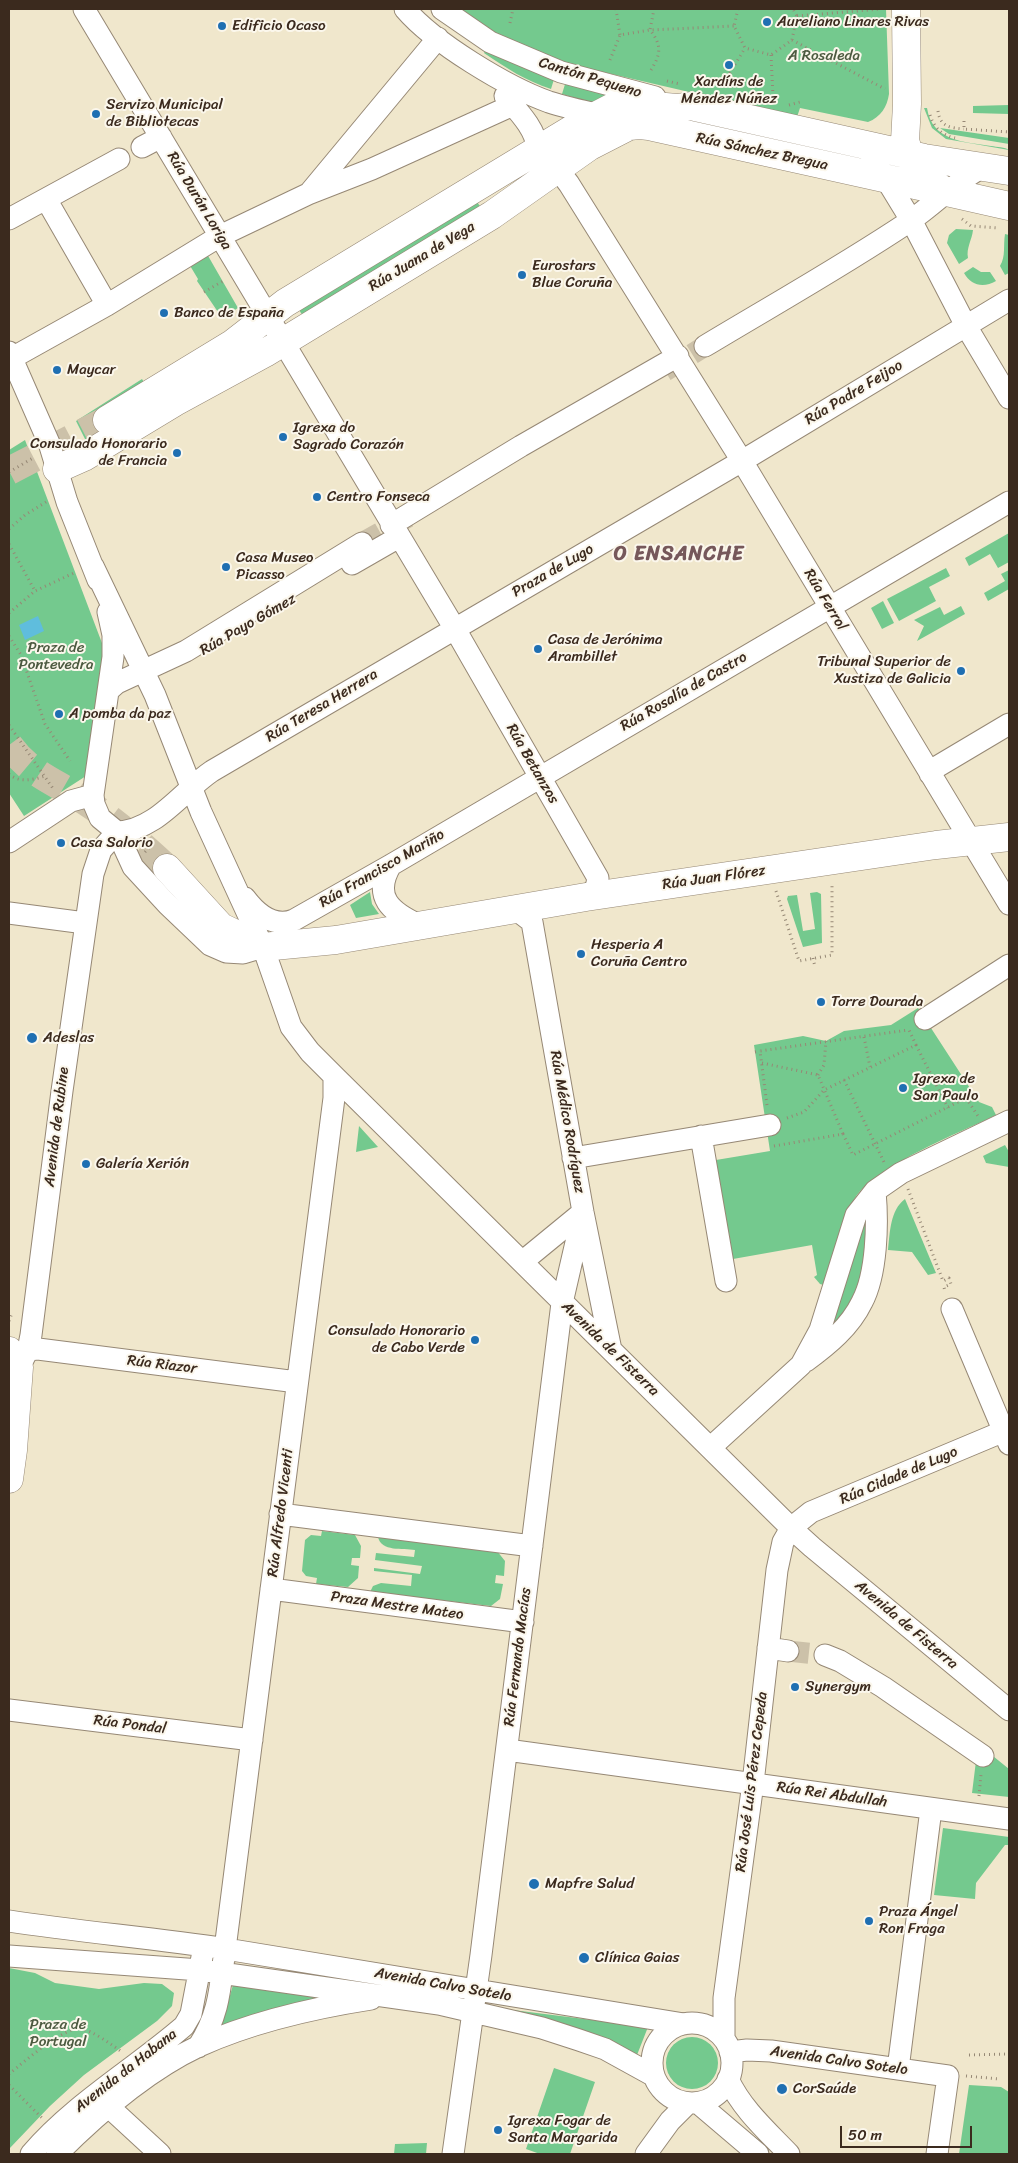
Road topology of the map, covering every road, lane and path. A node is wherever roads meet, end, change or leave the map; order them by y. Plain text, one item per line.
1 (84, 9) edge
2 (405, 9) edge
3 (442, 9) edge
4 (513, 9) edge
5 (616, 9) edge
6 (654, 9) edge
7 (738, 9) edge
8 (793, 9) edge
9 (881, 9) edge
10 (906, 9) edge
11 (797, 16) junction
12 (510, 23) dead end
13 (734, 26) junction
14 (650, 30) junction
15 (620, 35) junction
16 (438, 38) junction
17 (792, 40) junction
18 (745, 48) junction
19 (771, 54) junction
20 (610, 60) dead end
21 (472, 62) junction
22 (651, 70) dead end
23 (667, 81) dead end
24 (722, 86) dead end
25 (885, 89) dead end
26 (689, 96) junction
27 (773, 97) dead end
28 (800, 102) dead end
29 (513, 106) junction
30 (783, 106) dead end
31 (918, 107) junction
32 (938, 111) dead end
33 (598, 114) junction
34 (964, 121) dead end
35 (640, 125) junction
36 (721, 129) dead end
37 (964, 129) junction
38 (1009, 132) edge
39 (962, 140) dead end
40 (864, 143) junction
41 (537, 149) junction
42 (908, 154) junction
43 (119, 159) dead end
44 (557, 168) junction
45 (996, 169) edge
46 (845, 170) junction
47 (885, 178) junction
48 (947, 192) junction
49 (308, 194) junction
50 (46, 199) junction
51 (1006, 217) edge
52 (9, 219) edge
53 (961, 219) dead end
54 (911, 220) junction
55 (220, 236) junction
56 (851, 259) junction
57 (222, 281) dead end
58 (204, 292) dead end
59 (1009, 300) edge
60 (107, 305) junction
61 (268, 316) junction
62 (966, 326) junction
63 (283, 342) junction
64 (232, 344) junction
65 (705, 346) tunnel mouth
66 (676, 354) junction
67 (10, 355) edge
68 (1009, 398) edge
69 (175, 402) junction
70 (107, 420) tunnel mouth
71 (742, 461) junction
72 (45, 463) junction
73 (9, 472) edge
74 (46, 502) dead end
75 (1009, 502) edge
76 (9, 529) edge
77 (395, 531) junction
78 (362, 543) tunnel mouth
79 (9, 544) edge
80 (84, 569) junction
81 (35, 590) junction
82 (829, 607) junction
83 (9, 613) edge
84 (455, 628) junction
85 (9, 636) edge
86 (147, 669) junction
87 (108, 691) junction
88 (1009, 724) edge
89 (9, 727) edge
90 (70, 761) dead end
91 (9, 774) edge
92 (930, 774) junction
93 (45, 776) junction
94 (539, 776) junction
95 (192, 786) junction
96 (57, 794) dead end
97 (93, 795) junction
98 (117, 832) junction
99 (1009, 837) edge
100 (970, 841) junction
101 (9, 842) edge
102 (391, 865) junction
103 (167, 868) tunnel mouth
104 (231, 881) junction
105 (832, 883) dead end
106 (776, 891) dead end
107 (586, 897) junction
108 (1009, 904) edge
109 (507, 910) junction
110 (9, 913) edge
111 (85, 923) junction
112 (419, 925) junction
113 (262, 947) junction
114 (813, 958) junction
115 (1009, 965) edge
116 (815, 966) dead end
117 (917, 1024) junction
118 (864, 1037) junction
119 (826, 1041) junction
120 (916, 1045) junction
121 (760, 1051) junction
122 (755, 1052) dead end
123 (762, 1063) junction
124 (870, 1067) junction
125 (818, 1075) junction
126 (334, 1076) junction
127 (844, 1080) junction
128 (824, 1090) junction
129 (948, 1108) junction
130 (769, 1115) junction
131 (980, 1120) dead end
132 (1009, 1121) edge
133 (843, 1134) junction
134 (701, 1136) junction
135 (875, 1144) junction
136 (774, 1146) dead end
137 (573, 1158) junction
138 (885, 1165) dead end
139 (905, 1181) dead end
140 (876, 1191) junction
141 (583, 1212) junction
142 (522, 1262) junction
143 (726, 1281) dead end
144 (562, 1303) junction
145 (952, 1309) joint
146 (12, 1312) dead end
147 (9, 1322) edge
148 (611, 1350) junction
149 (801, 1365) junction
150 (297, 1382) junction
151 (15, 1383) edge
152 (1008, 1435) edge
153 (710, 1448) junction
154 (9, 1479) edge
155 (280, 1514) junction
156 (791, 1528) junction
157 (532, 1546) junction
158 (271, 1589) junction
159 (523, 1622) junction
160 (825, 1655) tunnel mouth
161 (9, 1710) edge
162 (1009, 1710) edge
163 (252, 1740) junction
164 (507, 1750) junction
165 (983, 1756) joint
166 (753, 1783) junction
167 (978, 1801) dead end
168 (931, 1809) junction
169 (1009, 1819) edge
170 (9, 1921) edge
171 (204, 1946) junction
172 (226, 1949) junction
173 (13, 1955) edge
174 (200, 1970) junction
175 (222, 1973) junction
176 (476, 1990) junction
177 (389, 1996) junction
178 (473, 2012) junction
179 (684, 2024) junction
180 (727, 2045) junction
181 (198, 2046) junction
182 (124, 2054) dead end
183 (1009, 2054) edge
184 (968, 2055) dead end
185 (898, 2069) junction
186 (9, 2074) edge
187 (654, 2076) junction
188 (957, 2076) junction
189 (728, 2079) junction
190 (1000, 2080) dead end
191 (9, 2085) edge
192 (693, 2103) junction
193 (109, 2106) junction
194 (40, 2116) dead end
195 (31, 2154) edge
196 (57, 2154) edge
197 (160, 2154) edge
198 (453, 2154) edge
199 (646, 2154) edge
200 (758, 2154) edge
201 (789, 2154) edge
202 (937, 2154) edge

1 - 55 street, Rúa Durán Loriga
2 - 16 street
3 - 26 street, Cantón Pequeno
4 - 12 path
5 - 15 path
6 - 14 path
7 - 13 path
8 - 11 path
9 - 11 path
10 - 31 main road
11 - 17 path
13 - 14 path
13 - 18 path
14 - 15 path
14 - 22 path
15 - 20 path
16 - 21 street
16 - 49 street
17 - 19 path
17 - 25 path
18 - 19 path
18 - 24 path
19 - 27 path
21 - 29 street
21 - 33 street
23 - 26 path
26 - 33 main road, Rúa Sánchez Bregua
26 - 40 main road, Rúa Sánchez Bregua
28 - 30 path
29 - 41 street
29 - 49 street
31 - 39 path
31 - 40 main road
31 - 42 main road
31 - 45 main road
32 - 37 path
33 - 35 street
33 - 41 main road, Rúa Juana de Vega
34 - 37 path
35 - 44 main road, Rúa Juana de Vega
35 - 46 main road, Rúa Sánchez Bregua
36 - 46 street
37 - 38 path
40 - 42 main road, Rúa Sánchez Bregua
40 - 47 street
41 - 61 main road, Rúa Juana de Vega
42 - 45 main road, Rúa Sánchez Bregua
42 - 48 main road
43 - 50 street
44 - 63 main road, Rúa Juana de Vega
44 - 66 street
45 - 48 street
46 - 47 main road, Rúa Sánchez Bregua
47 - 48 main road, Rúa Sánchez Bregua
47 - 54 street
48 - 51 main road, Rúa Sánchez Bregua
48 - 54 street
49 - 55 street
50 - 52 street
50 - 60 street
51 - 53 path
54 - 56 street
54 - 62 street
55 - 60 street
55 - 61 street, Rúa Durán Loriga
56 - 65 street
56 - 66 street
57 - 58 path
59 - 62 street, Rúa Padre Feijoo
60 - 67 street
61 - 63 street
61 - 64 main road, Rúa Juana de Vega
62 - 68 street
62 - 71 street, Rúa Padre Feijoo
63 - 69 main road, Rúa Juana de Vega
63 - 77 street
64 - 69 main road, Rúa Juana de Vega
64 - 70 main road, Rúa Juana de Vega
66 - 71 street
66 - 77 street
67 - 72 street
69 - 72 main road, Rúa Juana de Vega
71 - 82 street, Rúa Ferrol
71 - 84 street, Praza de Lugo
72 - 73 path
72 - 80 street
74 - 76 path
75 - 82 street, Rúa Rosalía de Castro
77 - 84 street
77 - 86 street, Rúa Payo Gómez
78 - 86 street, Rúa Payo Gómez
79 - 81 path
80 - 81 path
80 - 86 street
80 - 87 street
81 - 83 path
82 - 92 street, Rúa Ferrol
82 - 94 street, Rúa Rosalía de Castro
84 - 94 street, Rúa Betanzos
84 - 95 street, Rúa Teresa Herrera
85 - 90 path
86 - 87 street
86 - 95 street
87 - 97 street
88 - 92 street
89 - 93 path
91 - 93 path
92 - 100 street, Rúa Ferrol
93 - 96 path
94 - 102 street, Rúa Francisco Mariño
94 - 107 street, Rúa Betanzos
95 - 98 street
95 - 104 street
97 - 98 street
97 - 101 street
98 - 111 street, Avenida de Rubine
98 - 113 street
99 - 100 main road, Rúa Juan Flórez
100 - 107 main road, Rúa Juan Flórez
100 - 108 street, Rúa Ferrol
102 - 104 street, Rúa Francisco Mariño
102 - 112 street
103 - 113 main road
104 - 113 street
105 - 114 path
106 - 114 path
107 - 109 main road, Rúa Juan Flórez
109 - 112 main road, Rúa Juan Flórez
109 - 137 street, Rúa Médico Rodríguez
110 - 111 street
111 - 151 street, Avenida de Rubine
112 - 113 main road, Rúa Juan Flórez
113 - 126 street, Avenida de Fisterra
114 - 116 path
115 - 117 street
117 - 118 path
117 - 120 path
118 - 119 path
118 - 124 path
119 - 121 path
119 - 125 path
120 - 124 path
120 - 129 path
121 - 122 path
121 - 123 path
123 - 125 path
123 - 130 path
124 - 127 path
125 - 128 path
126 - 142 street, Avenida de Fisterra
126 - 150 street, Rúa Alfredo Vicenti
127 - 128 path
127 - 135 path
128 - 130 path
128 - 133 path
129 - 131 path
129 - 135 path
130 - 134 street
132 - 140 street
133 - 135 path
133 - 136 path
134 - 137 street
134 - 143 street
135 - 138 path
137 - 141 street, Rúa Médico Rodríguez
139 - 145 path
140 - 149 street
140 - 149 street
141 - 142 street
141 - 144 street, Rúa Fernando Macías
141 - 148 street, Rúa Médico Rodríguez
142 - 144 street, Avenida de Fisterra
144 - 148 street, Avenida de Fisterra
144 - 157 street, Rúa Fernando Macías
145 - 152 street
146 - 147 path
148 - 153 street, Avenida de Fisterra
149 - 153 street
150 - 151 street, Rúa Riazor
150 - 155 street, Rúa Alfredo Vicenti
151 - 154 main road
152 - 156 street, Rúa Cidade de Lugo
153 - 156 street, Avenida de Fisterra
155 - 157 street
155 - 158 street, Rúa Alfredo Vicenti
156 - 162 street, Avenida de Fisterra
156 - 166 street, Rúa José Luis Pérez Cepeda
157 - 159 street, Rúa Fernando Macías
158 - 159 street, Praza Mestre Mateo
158 - 163 street, Rúa Alfredo Vicenti
159 - 164 street, Rúa Fernando Macías
160 - 165 street
161 - 163 street, Rúa Pondal
163 - 172 street, Rúa Alfredo Vicenti
164 - 166 street, Rúa Rei Abdullah
164 - 176 street, Rúa Fernando Macías
165 - 167 path
166 - 168 street, Rúa Rei Abdullah
166 - 180 street, Rúa José Luis Pérez Cepeda
168 - 169 street, Rúa Rei Abdullah
168 - 185 street
170 - 171 street
171 - 172 street
171 - 174 street, Avenida da Habana
172 - 175 street, Avenida Calvo Sotelo
172 - 176 street, Avenida Calvo Sotelo
173 - 174 street
174 - 175 street
174 - 195 street, Avenida da Habana
175 - 177 street, Avenida Calvo Sotelo
175 - 181 street, Avenida Calvo Sotelo
176 - 178 street, Rúa Fernando Macías
176 - 179 street, Avenida Calvo Sotelo
177 - 178 street, Avenida Calvo Sotelo
177 - 181 street, Avenida Calvo Sotelo
178 - 187 street, Avenida Calvo Sotelo
178 - 198 street, Rúa Fernando Macías
179 - 180 street
179 - 187 street
180 - 185 street, Avenida Calvo Sotelo
180 - 189 street
181 - 193 street, Avenida Calvo Sotelo
182 - 186 path
183 - 184 path
185 - 188 street, Avenida Calvo Sotelo
187 - 192 street
188 - 190 path
188 - 202 street
189 - 192 street
189 - 201 street
191 - 194 path
192 - 199 street
192 - 200 street
193 - 196 street, Avenida da Habana
193 - 197 street

